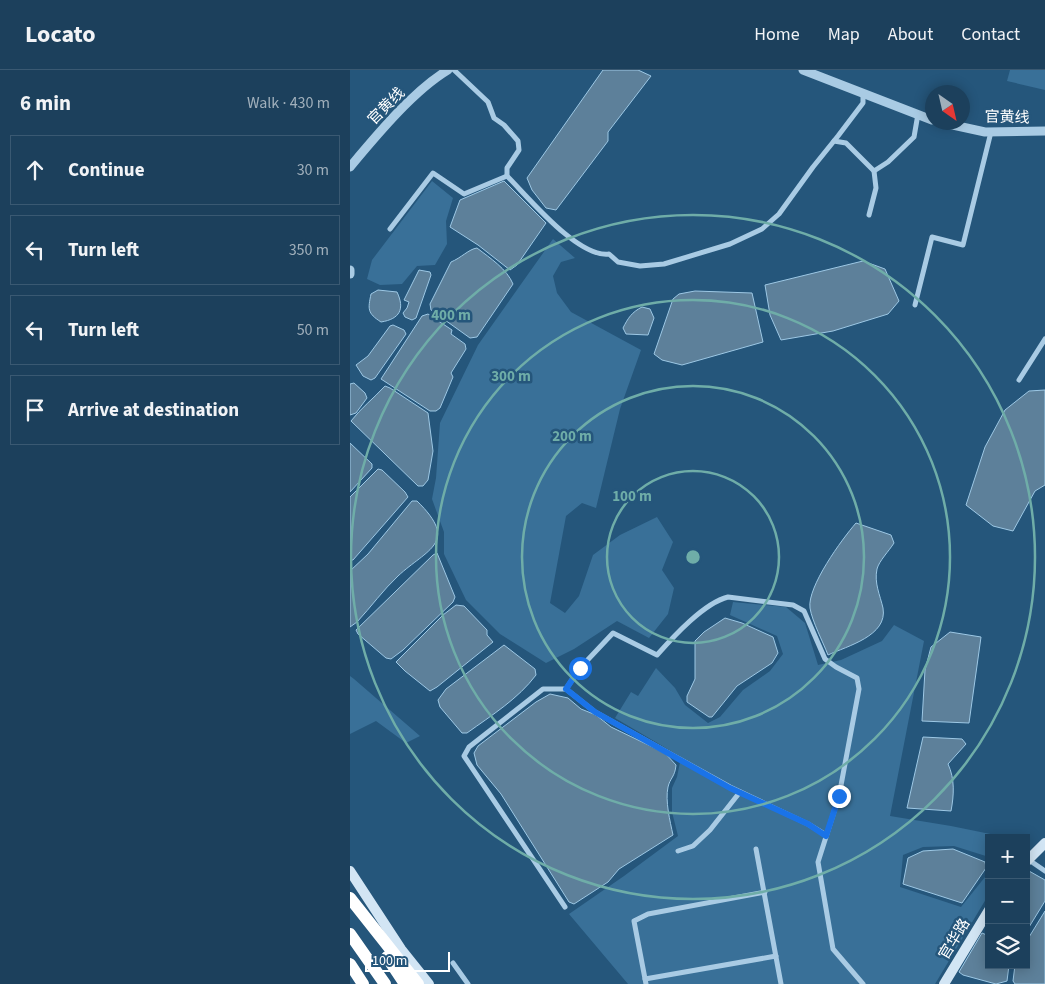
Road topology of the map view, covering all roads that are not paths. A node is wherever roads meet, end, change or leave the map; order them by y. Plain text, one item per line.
1 (448, 70) edge
2 (454, 70) edge
3 (804, 70) edge
4 (863, 93) junction
5 (918, 114) junction
6 (925, 117) edge
7 (970, 128) edge
8 (1045, 131) edge
9 (991, 132) junction
10 (834, 141) junction
11 (350, 167) edge
12 (874, 170) junction
13 (507, 176) junction
14 (869, 215) dead end
15 (390, 229) dead end
16 (915, 305) dead end
17 (1045, 339) edge
18 (1019, 380) dead end
19 (566, 689) junction
20 (740, 792) junction
21 (826, 836) junction
22 (1045, 843) edge
23 (756, 849) dead end
24 (678, 851) dead end
25 (1030, 858) edge
26 (1030, 863) edge
27 (350, 872) edge
28 (1045, 872) edge
29 (765, 892) junction
30 (350, 898) edge
31 (350, 905) edge
32 (565, 907) dead end
33 (985, 917) edge
34 (350, 934) edge
35 (776, 956) junction
36 (350, 964) edge
37 (453, 964) dead end
38 (645, 982) edge
39 (363, 984) edge
40 (385, 984) edge
41 (405, 984) edge
42 (418, 984) edge
43 (429, 984) edge
44 (468, 984) edge
45 (782, 984) edge
46 (863, 984) edge
47 (944, 984) edge

1 - 11 street, 官黄线
2 - 13 street
3 - 4 street
4 - 5 street
4 - 10 street
5 - 6 street
5 - 12 street
7 - 9 street, 官黄线
8 - 9 street, 官黄线
9 - 16 street
10 - 12 street
10 - 13 street
12 - 14 street
13 - 15 street
17 - 18 street
19 - 20 street
19 - 21 street
19 - 32 street
20 - 21 street
20 - 24 street
21 - 46 street
22 - 25 main road
23 - 29 street
26 - 28 street
27 - 43 main road
29 - 35 street
29 - 38 street
30 - 42 highway
31 - 41 highway
33 - 47 main road, 官华路
34 - 40 highway
35 - 38 street
35 - 45 street
36 - 39 highway
37 - 44 street

